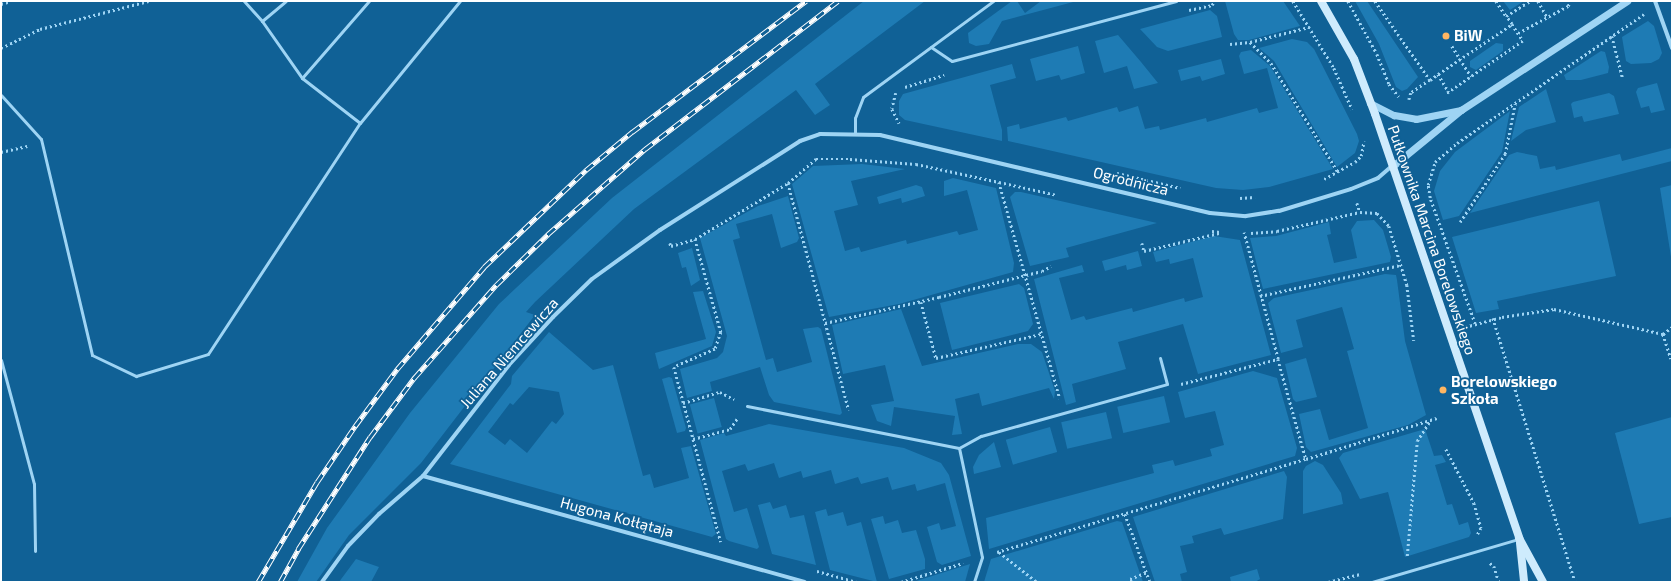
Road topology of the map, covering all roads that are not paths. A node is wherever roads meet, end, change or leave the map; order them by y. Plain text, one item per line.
1 (244, 1) edge
2 (286, 1) edge
3 (369, 1) edge
4 (460, 1) edge
5 (993, 1) edge
6 (1176, 1) edge
7 (1321, 1) edge
8 (1627, 1) edge
9 (1656, 3) edge
10 (262, 22) junction
11 (931, 47) junction
12 (1672, 48) edge
13 (302, 78) junction
14 (1, 95) edge
15 (1370, 103) junction
16 (1461, 110) junction
17 (360, 123) junction
18 (855, 133) junction
19 (1394, 165) junction
20 (1160, 358) dead end
21 (1, 360) edge
22 (747, 406) road end
23 (959, 448) junction
24 (423, 476) junction
25 (1519, 538) junction
26 (36, 551) dead end
27 (322, 582) edge
28 (805, 582) edge
29 (974, 582) edge
30 (1372, 582) edge
31 (1524, 582) edge
32 (1543, 582) edge

1 - 10 lane
2 - 10 lane
3 - 13 lane
4 - 17 lane
5 - 11 lane
6 - 11 lane
7 - 15 main road, Pułkownika Marcina Borelowskiego
8 - 16 street
9 - 12 street
10 - 13 lane
11 - 18 lane
13 - 17 lane
14 - 17 lane
15 - 16 street
15 - 19 main road, Pułkownika Marcina Borelowskiego
16 - 19 street
18 - 19 street, Ogrodnicza
18 - 24 street, Juliana Niemcewicza
19 - 25 main road, Pułkownika Marcina Borelowskiego
20 - 23 lane
21 - 26 lane
22 - 23 lane
23 - 29 lane
24 - 27 street, Juliana Niemcewicza
24 - 28 street, Hugona Kołłątaja
25 - 30 lane
25 - 31 main road, Pułkownika Marcina Borelowskiego
25 - 32 main road, Pułkownika Marcina Borelowskiego

